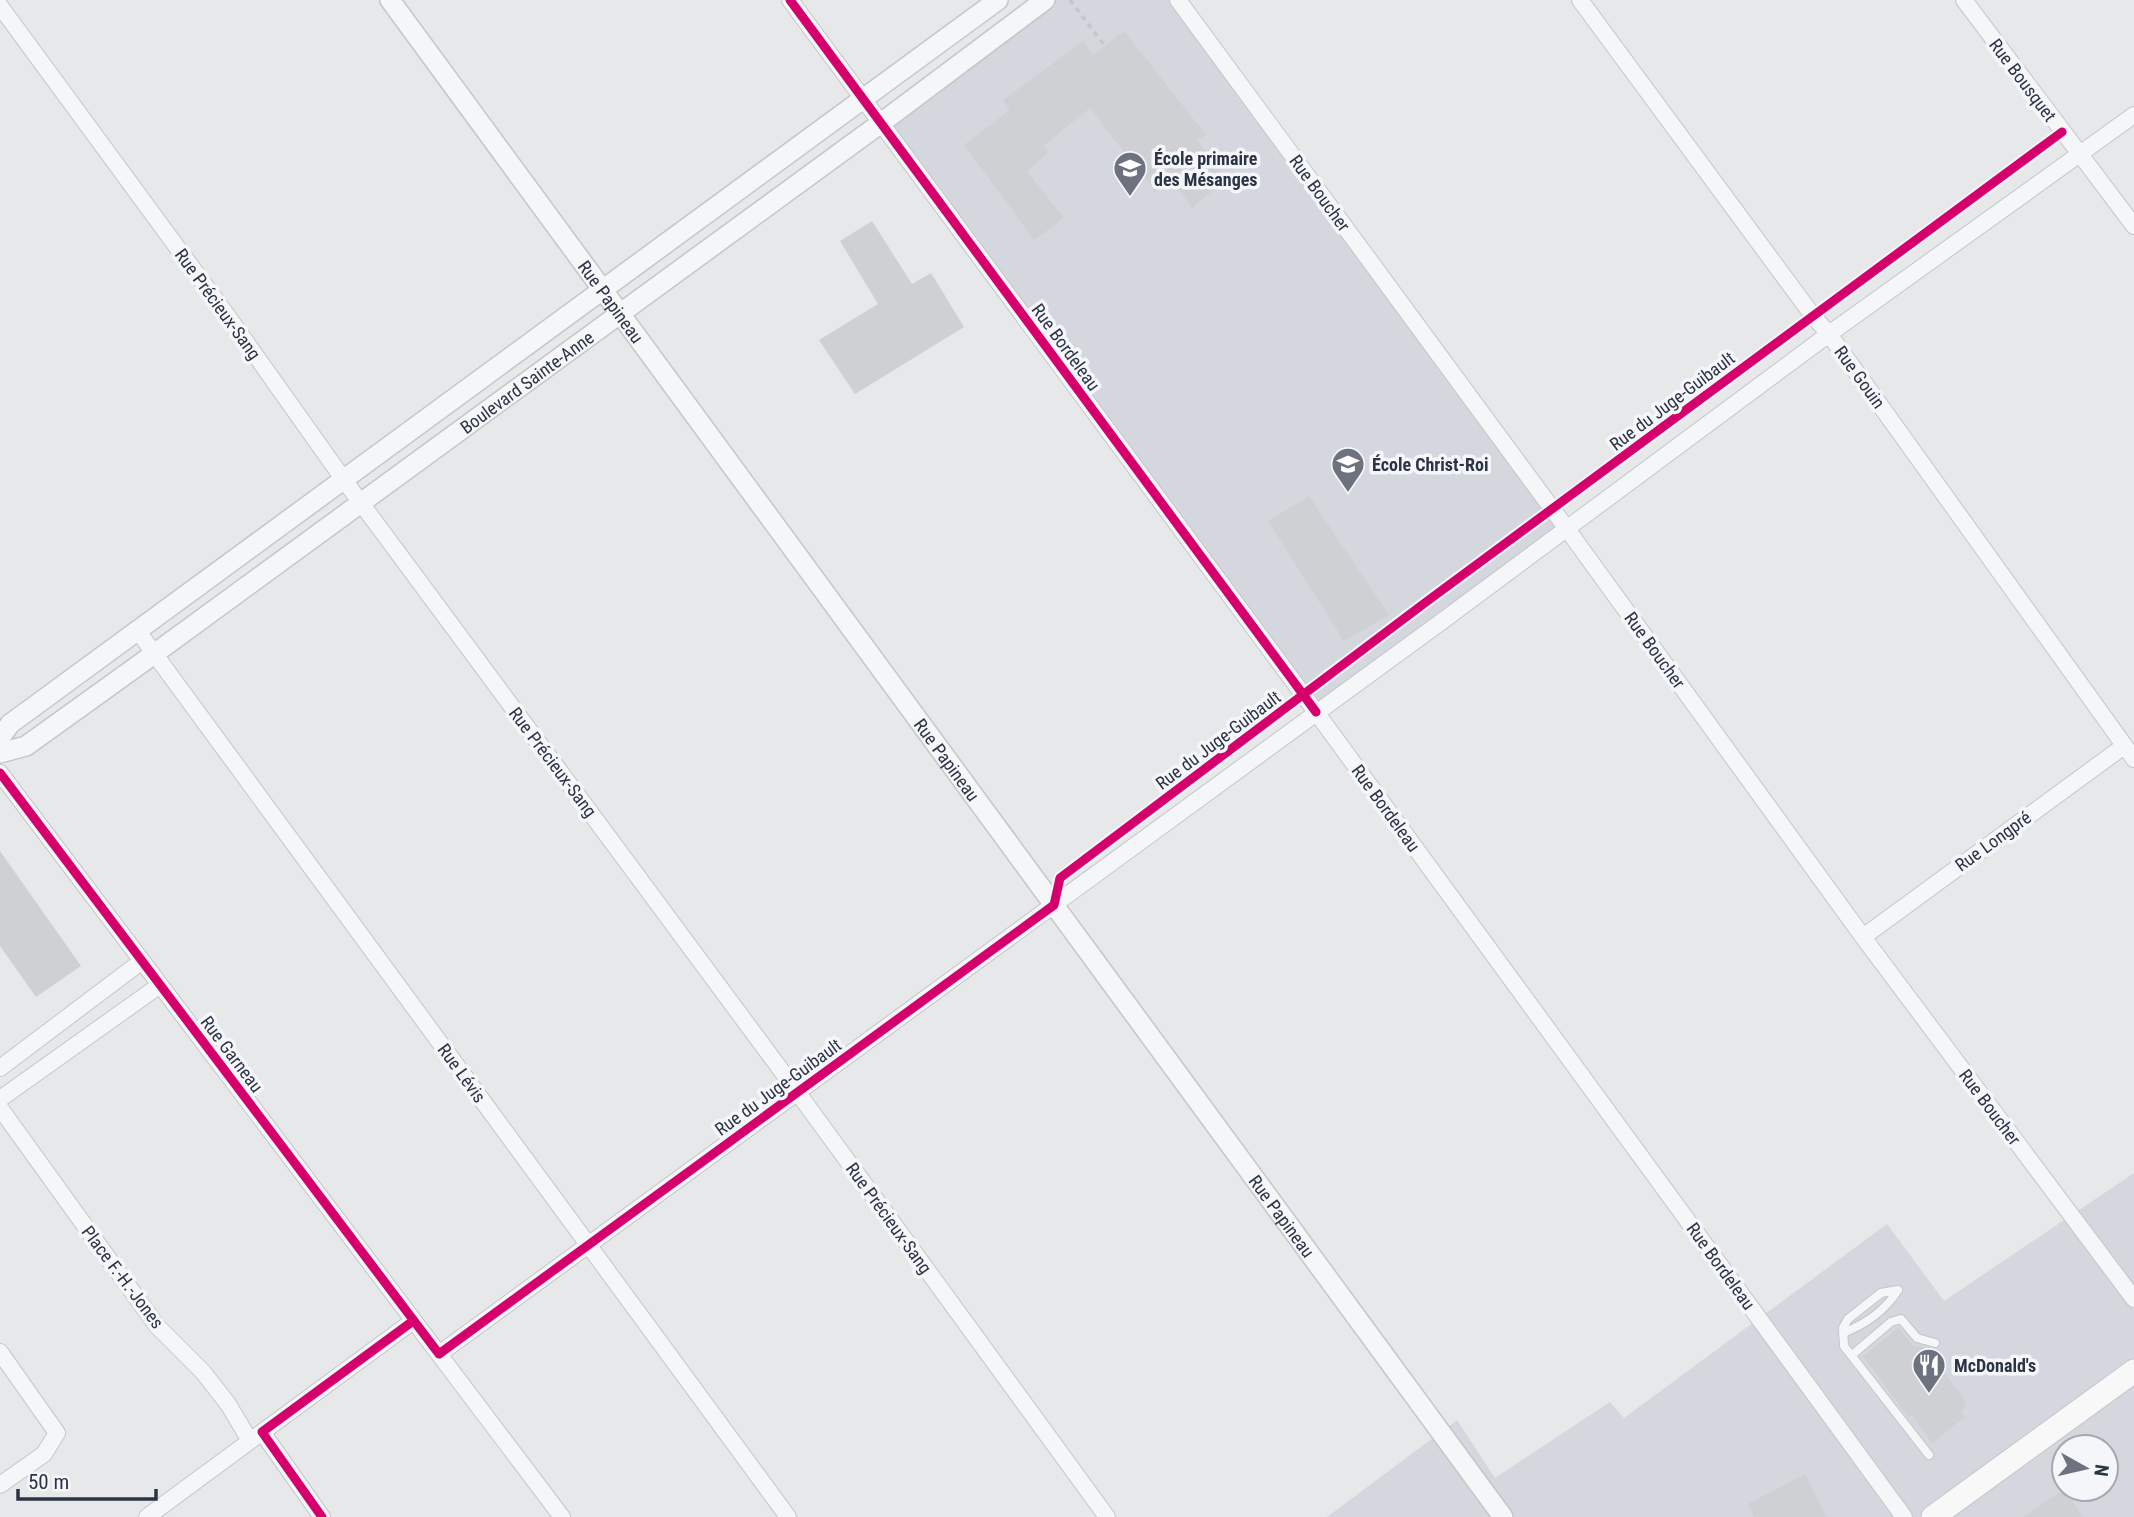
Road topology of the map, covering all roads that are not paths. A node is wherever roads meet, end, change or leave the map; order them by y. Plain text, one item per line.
1 (390, 0) edge
2 (790, 0) edge
3 (998, 0) edge
4 (1045, 0) edge
5 (1178, 0) edge
6 (1580, 0) edge
7 (1964, 0) edge
8 (0, 6) edge
9 (864, 100) junction
10 (2134, 115) edge
11 (881, 123) junction
12 (2081, 154) junction
13 (2134, 226) edge
14 (603, 291) junction
15 (621, 314) junction
16 (1829, 334) junction
17 (344, 480) junction
18 (360, 502) junction
19 (1567, 529) junction
20 (137, 630) junction
21 (154, 654) junction
22 (1317, 712) junction
23 (0, 738) edge
24 (2129, 752) edge
25 (0, 753) edge
26 (0, 773) edge
27 (1054, 905) junction
28 (1863, 937) junction
29 (142, 961) junction
30 (160, 985) junction
31 (0, 1068) edge
32 (798, 1093) junction
33 (0, 1099) edge
34 (0, 1108) edge
35 (588, 1245) junction
36 (2134, 1299) edge
37 (414, 1321) junction
38 (1843, 1333) junction
39 (1935, 1343) dead end
40 (0, 1352) edge
41 (439, 1354) junction
42 (1852, 1355) junction
43 (2134, 1371) edge
44 (256, 1436) junction
45 (1929, 1455) dead end
46 (0, 1485) edge
47 (147, 1517) edge
48 (322, 1517) edge
49 (562, 1517) edge
50 (788, 1517) edge
51 (1107, 1517) edge
52 (1503, 1517) edge
53 (1904, 1517) edge
54 (1933, 1517) edge

1 - 14 street, Rue Papineau
2 - 9 street, Rue Bordeleau
3 - 9 street, Boulevard Sainte-Anne
4 - 11 street, Boulevard Sainte-Anne
5 - 19 street, Rue Boucher
6 - 16 street, Rue Gouin
7 - 12 street, Rue Bousquet
8 - 17 street, Rue Précieux-Sang
9 - 11 street, Rue Bordeleau
9 - 14 street, Boulevard Sainte-Anne
10 - 12 street, Rue du Juge-Guibault
11 - 15 street, Boulevard Sainte-Anne
11 - 22 street, Rue Bordeleau
12 - 13 street, Rue Bousquet
12 - 16 street, Rue du Juge-Guibault
14 - 15 street, Rue Papineau
14 - 17 street, Boulevard Sainte-Anne
15 - 18 street, Boulevard Sainte-Anne
15 - 27 street, Rue Papineau
16 - 19 street, Rue du Juge-Guibault
16 - 24 street, Rue Gouin
17 - 18 street, Rue Précieux-Sang
17 - 20 street, Boulevard Sainte-Anne
18 - 21 street, Boulevard Sainte-Anne
18 - 32 street, Rue Précieux-Sang
19 - 22 street, Rue du Juge-Guibault
19 - 28 street, Rue Boucher
20 - 21 street, Rue Lévis
20 - 23 street, Boulevard Sainte-Anne
21 - 25 street, Boulevard Sainte-Anne
21 - 35 street, Rue Lévis
22 - 27 street, Rue du Juge-Guibault
22 - 53 street, Rue Bordeleau
24 - 28 street, Rue Longpré
26 - 29 street, Rue Garneau
27 - 32 street, Rue du Juge-Guibault
27 - 52 street, Rue Papineau
28 - 36 street, Rue Boucher
29 - 30 street, Rue Garneau
29 - 31 street
30 - 33 street
30 - 37 street, Rue Garneau
32 - 35 street, Rue du Juge-Guibault
32 - 51 street, Rue Précieux-Sang
34 - 44 street, Place F.-H.-Jones
35 - 41 street, Rue du Juge-Guibault
35 - 50 street, Rue Lévis
37 - 41 street, Rue Garneau
37 - 44 street
38 - 38 lane
38 - 42 lane
39 - 42 lane
40 - 46 street
41 - 49 street, Rue Garneau
42 - 45 lane
43 - 54 main road
44 - 47 street
44 - 48 street, Place F.-H.-Jones

